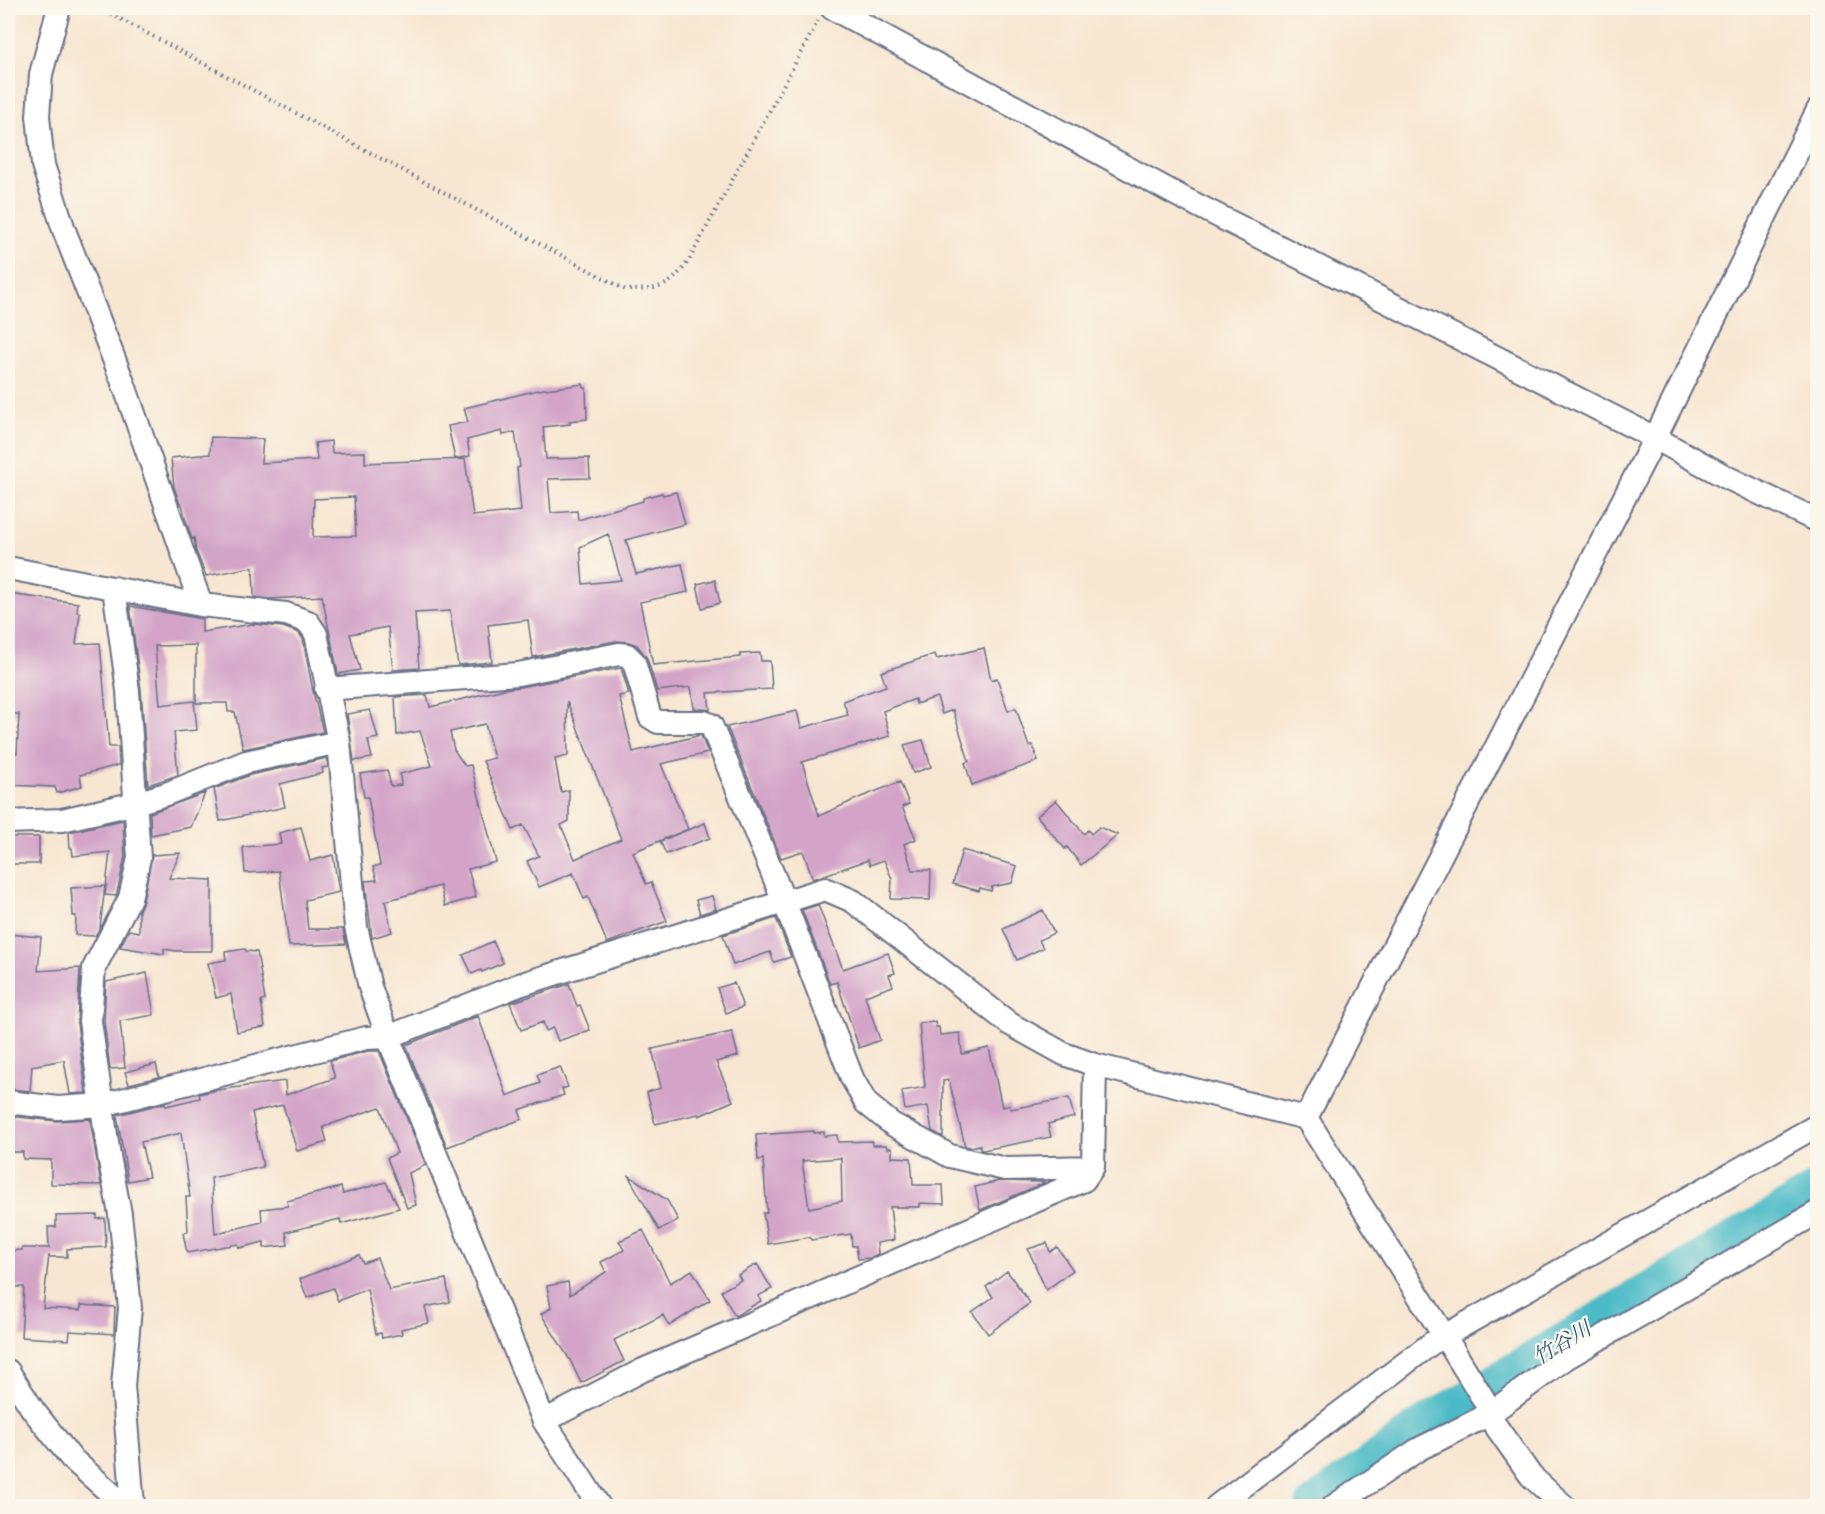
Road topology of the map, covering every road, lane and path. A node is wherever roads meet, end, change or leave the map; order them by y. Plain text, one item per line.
1 (59, 8) edge
2 (100, 8) edge
3 (826, 13) edge
4 (1818, 110) edge
5 (1655, 438) junction
6 (1818, 521) edge
7 (8, 568) edge
8 (114, 588) junction
9 (201, 605) junction
10 (326, 688) junction
11 (339, 742) junction
12 (136, 803) junction
13 (8, 822) edge
14 (784, 901) junction
15 (388, 1037) junction
16 (1095, 1065) junction
17 (8, 1102) edge
18 (102, 1105) junction
19 (1306, 1118) junction
20 (1818, 1125) edge
21 (1093, 1167) junction
22 (1818, 1212) edge
23 (1447, 1340) junction
24 (8, 1371) edge
25 (1487, 1409) junction
26 (544, 1421) junction
27 (125, 1506) edge
28 (133, 1506) edge
29 (599, 1506) edge
30 (1217, 1506) edge
31 (1334, 1506) edge
32 (1564, 1506) edge

1 - 9 street
2 - 3 path
3 - 5 street
4 - 5 street
5 - 6 street
5 - 19 street
7 - 8 street
8 - 9 street
8 - 12 street
9 - 10 street
10 - 11 street
10 - 14 street
11 - 12 street
11 - 15 street
12 - 13 street
12 - 18 street
14 - 15 street
14 - 16 street
14 - 21 street
15 - 18 street
15 - 26 street
16 - 19 street
16 - 21 street
17 - 18 street
18 - 28 street
19 - 23 street
20 - 23 street
21 - 26 street
22 - 25 street
23 - 25 street
23 - 30 street
24 - 27 street
25 - 31 street
25 - 32 street
26 - 29 street

